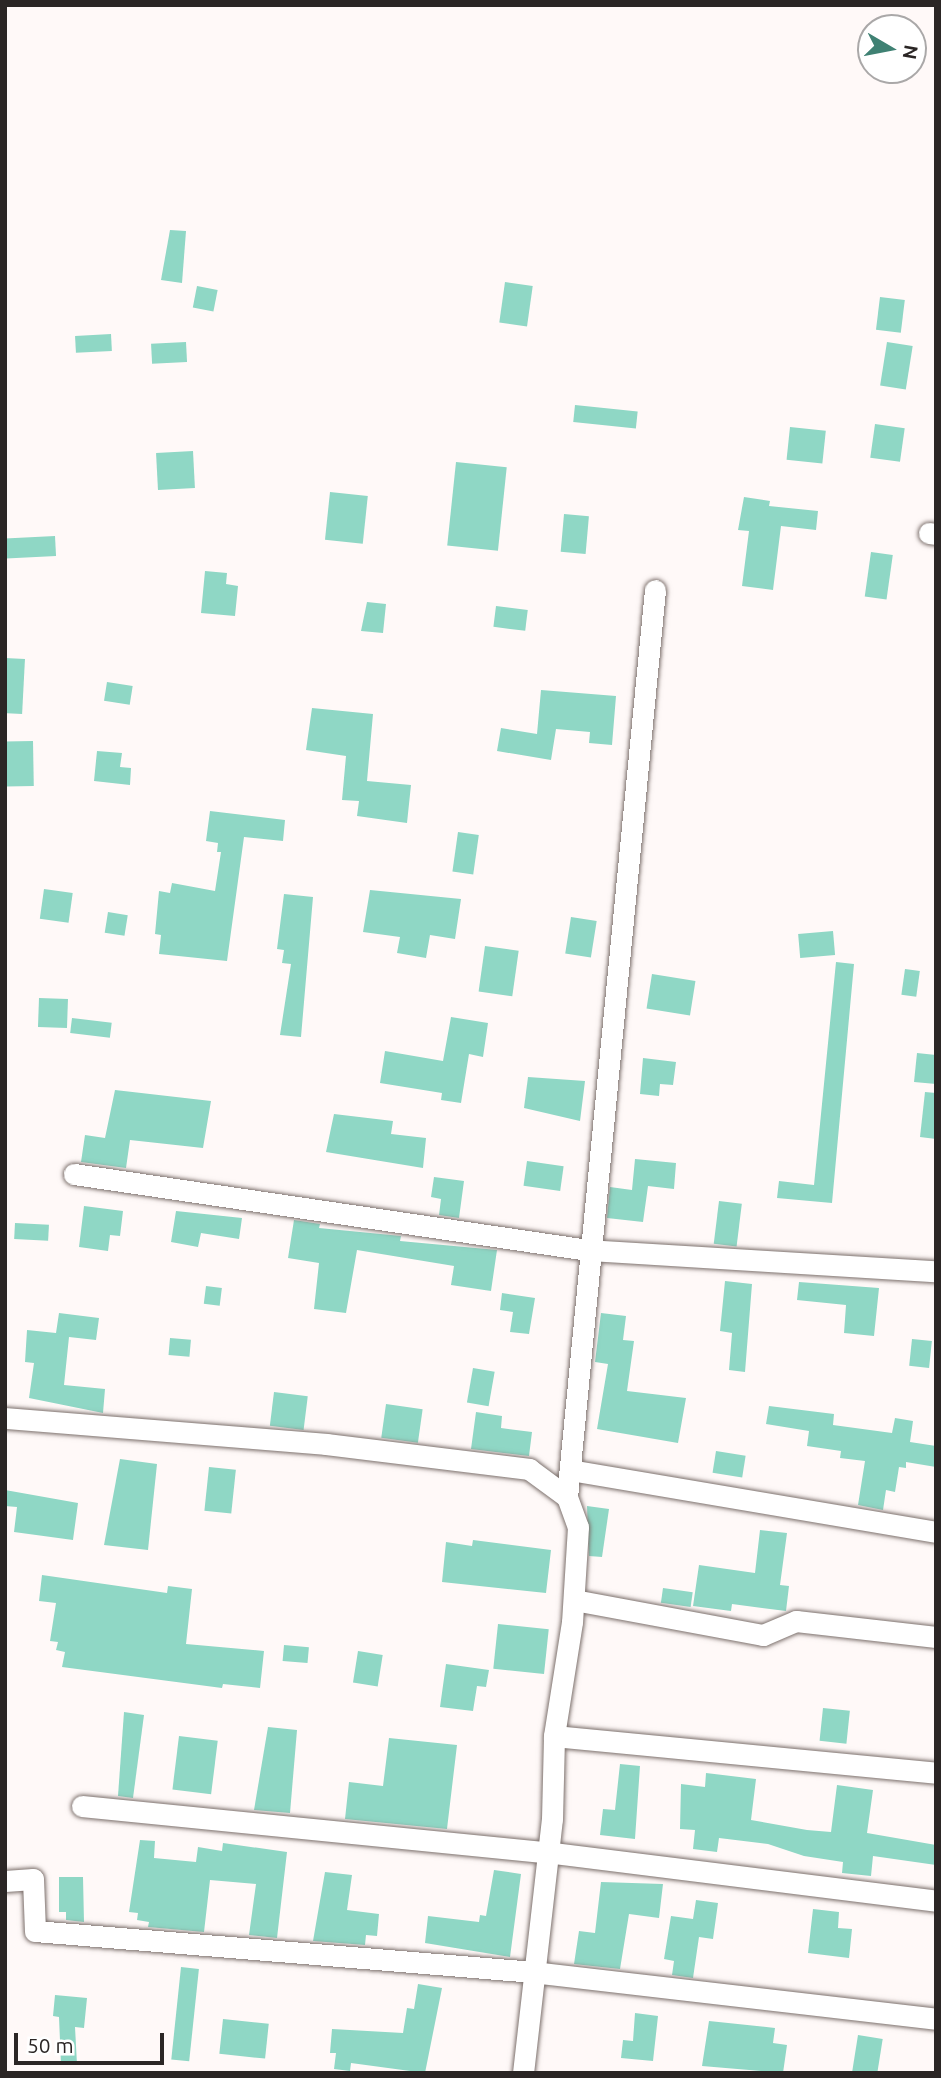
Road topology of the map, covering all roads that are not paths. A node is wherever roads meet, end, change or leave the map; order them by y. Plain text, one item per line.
1 (655, 590) dead end
2 (74, 1174) dead end
3 (588, 1250) junction
4 (936, 1271) edge
5 (5, 1418) edge
6 (570, 1470) junction
7 (567, 1497) junction
8 (936, 1532) edge
9 (574, 1600) junction
10 (936, 1637) edge
11 (554, 1736) junction
12 (936, 1773) edge
13 (82, 1806) dead end
14 (545, 1852) junction
15 (5, 1881) edge
16 (936, 1901) edge
17 (532, 1972) junction
18 (936, 2019) edge
19 (523, 2073) edge

1 - 3 street
2 - 3 street
3 - 4 street
3 - 6 street
5 - 7 street
6 - 7 street
6 - 8 street
7 - 9 street
9 - 10 street
9 - 11 street
11 - 12 street
11 - 14 street
13 - 14 street
14 - 16 street
14 - 17 street
15 - 17 street
17 - 18 street
17 - 19 street

